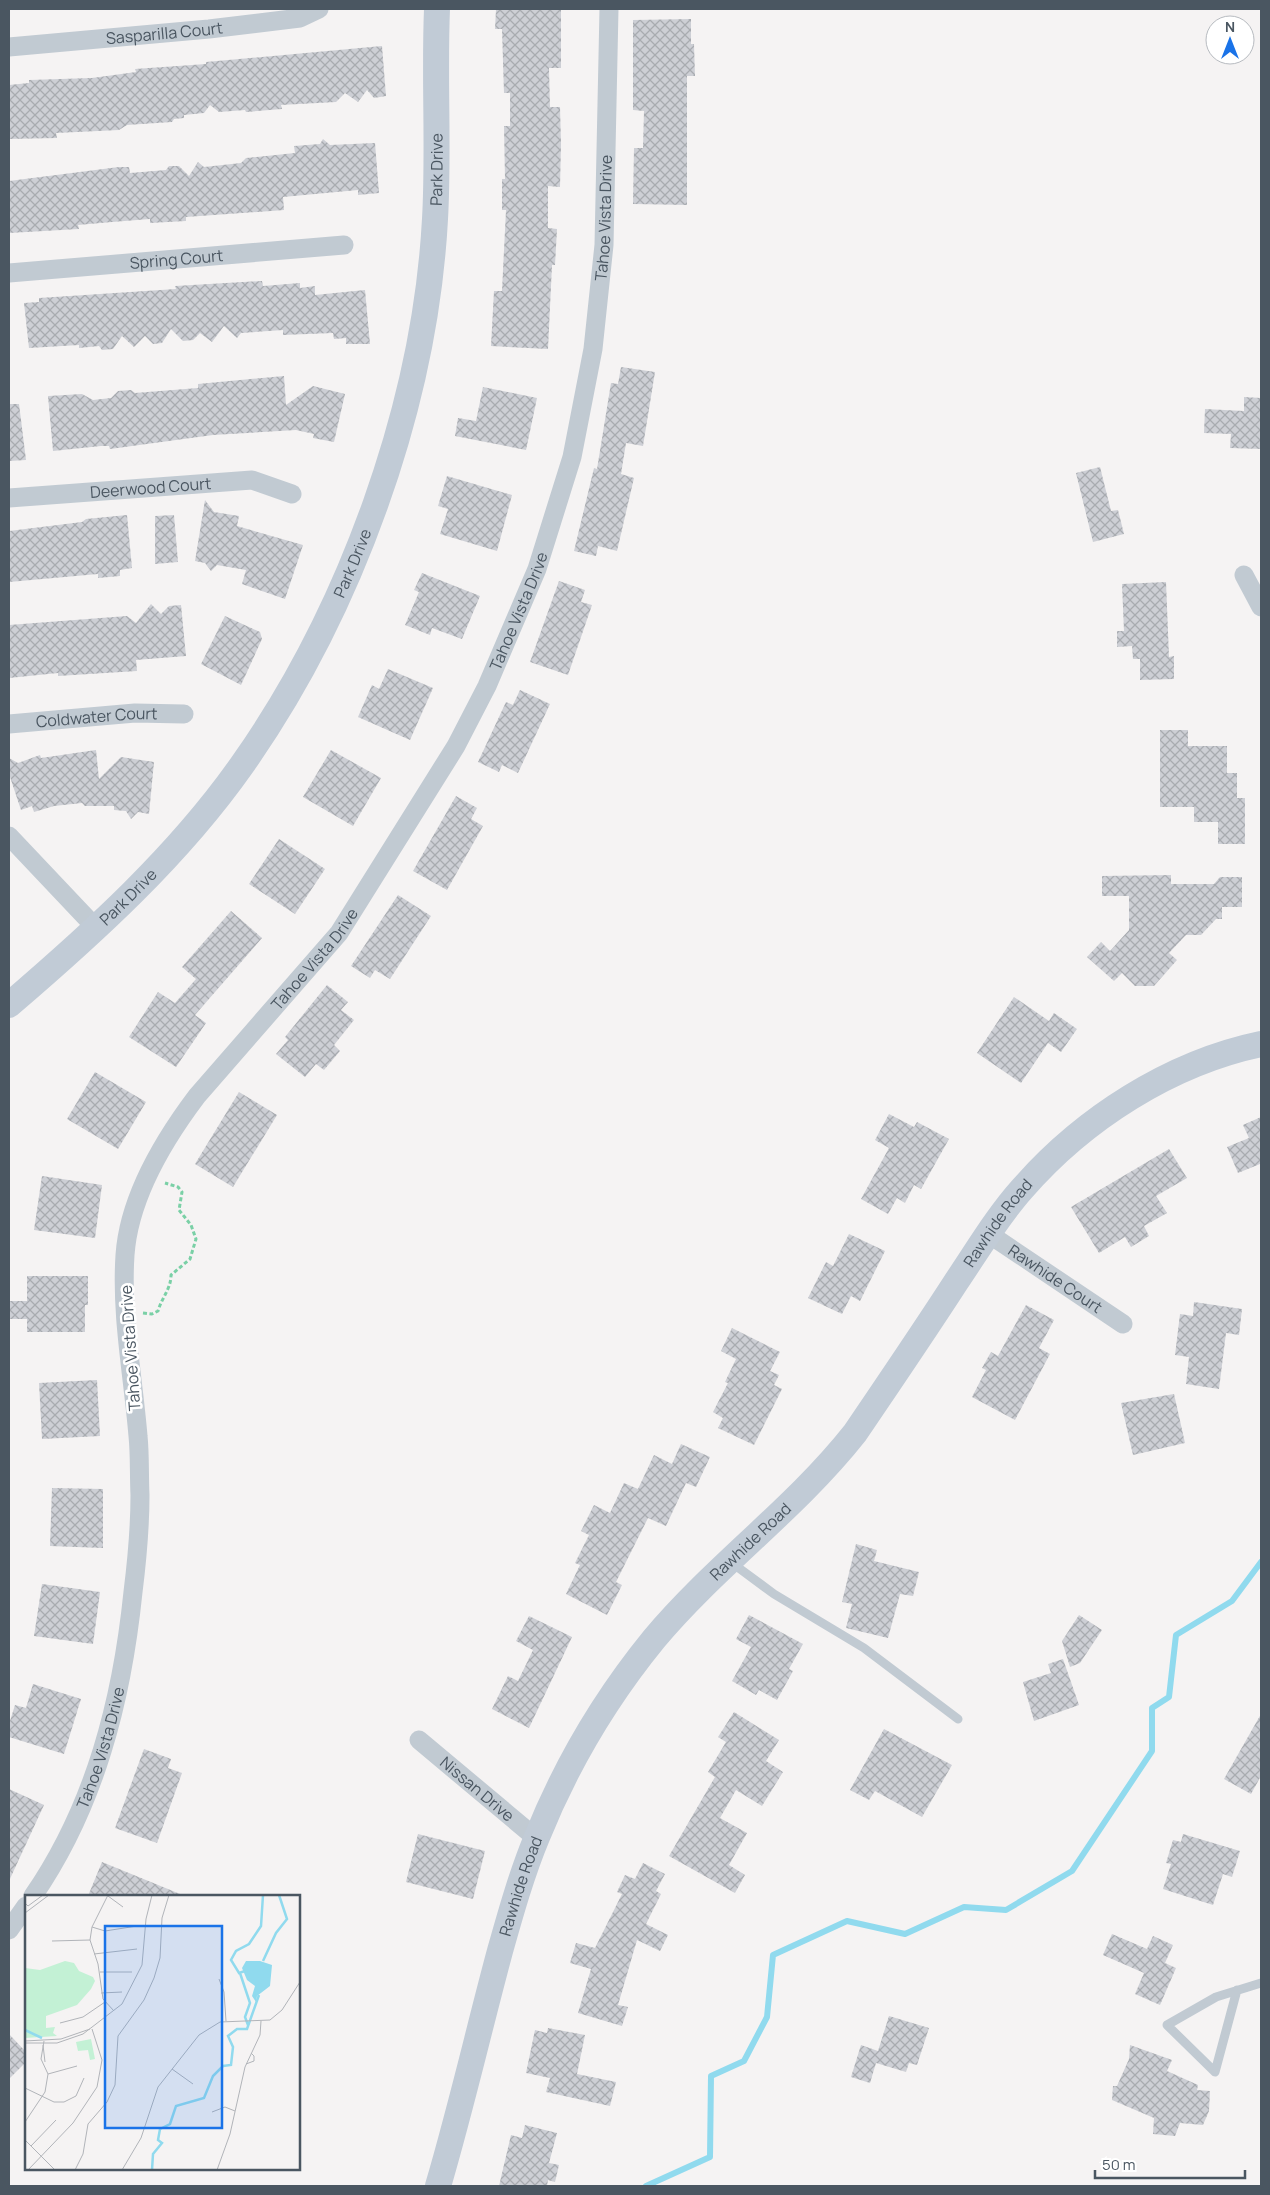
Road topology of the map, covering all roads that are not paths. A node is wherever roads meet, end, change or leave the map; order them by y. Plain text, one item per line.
1 (319, 9) edge
2 (437, 9) edge
3 (609, 9) edge
4 (9, 47) edge
5 (344, 246) dead end
6 (9, 273) edge
7 (292, 494) dead end
8 (9, 498) edge
9 (1244, 575) dead end
10 (1261, 607) edge
11 (184, 714) dead end
12 (9, 724) edge
13 (9, 836) edge
14 (96, 928) junction
15 (9, 1005) edge
16 (1261, 1044) edge
17 (989, 1234) junction
18 (1123, 1324) dead end
19 (730, 1561) junction
20 (958, 1719) dead end
21 (419, 1740) dead end
22 (536, 1838) junction
23 (34, 1895) edge
24 (25, 1907) edge
25 (9, 1930) edge
26 (1261, 1983) edge
27 (1237, 1990) junction
28 (438, 2186) edge

1 - 4 street, Sasparilla Court
2 - 14 street, Park Drive
3 - 23 street, Tahoe Vista Drive
5 - 6 street, Spring Court
7 - 8 street, Deerwood Court
9 - 10 street
11 - 12 street, Coldwater Court
13 - 14 street
14 - 15 street, Park Drive
16 - 17 street, Rawhide Road
17 - 18 street, Rawhide Court
17 - 19 street, Rawhide Road
19 - 20 lane
19 - 22 street, Rawhide Road
21 - 22 street, Nissan Drive
22 - 28 street, Rawhide Road
24 - 25 street
26 - 27 lane
27 - 27 lane

